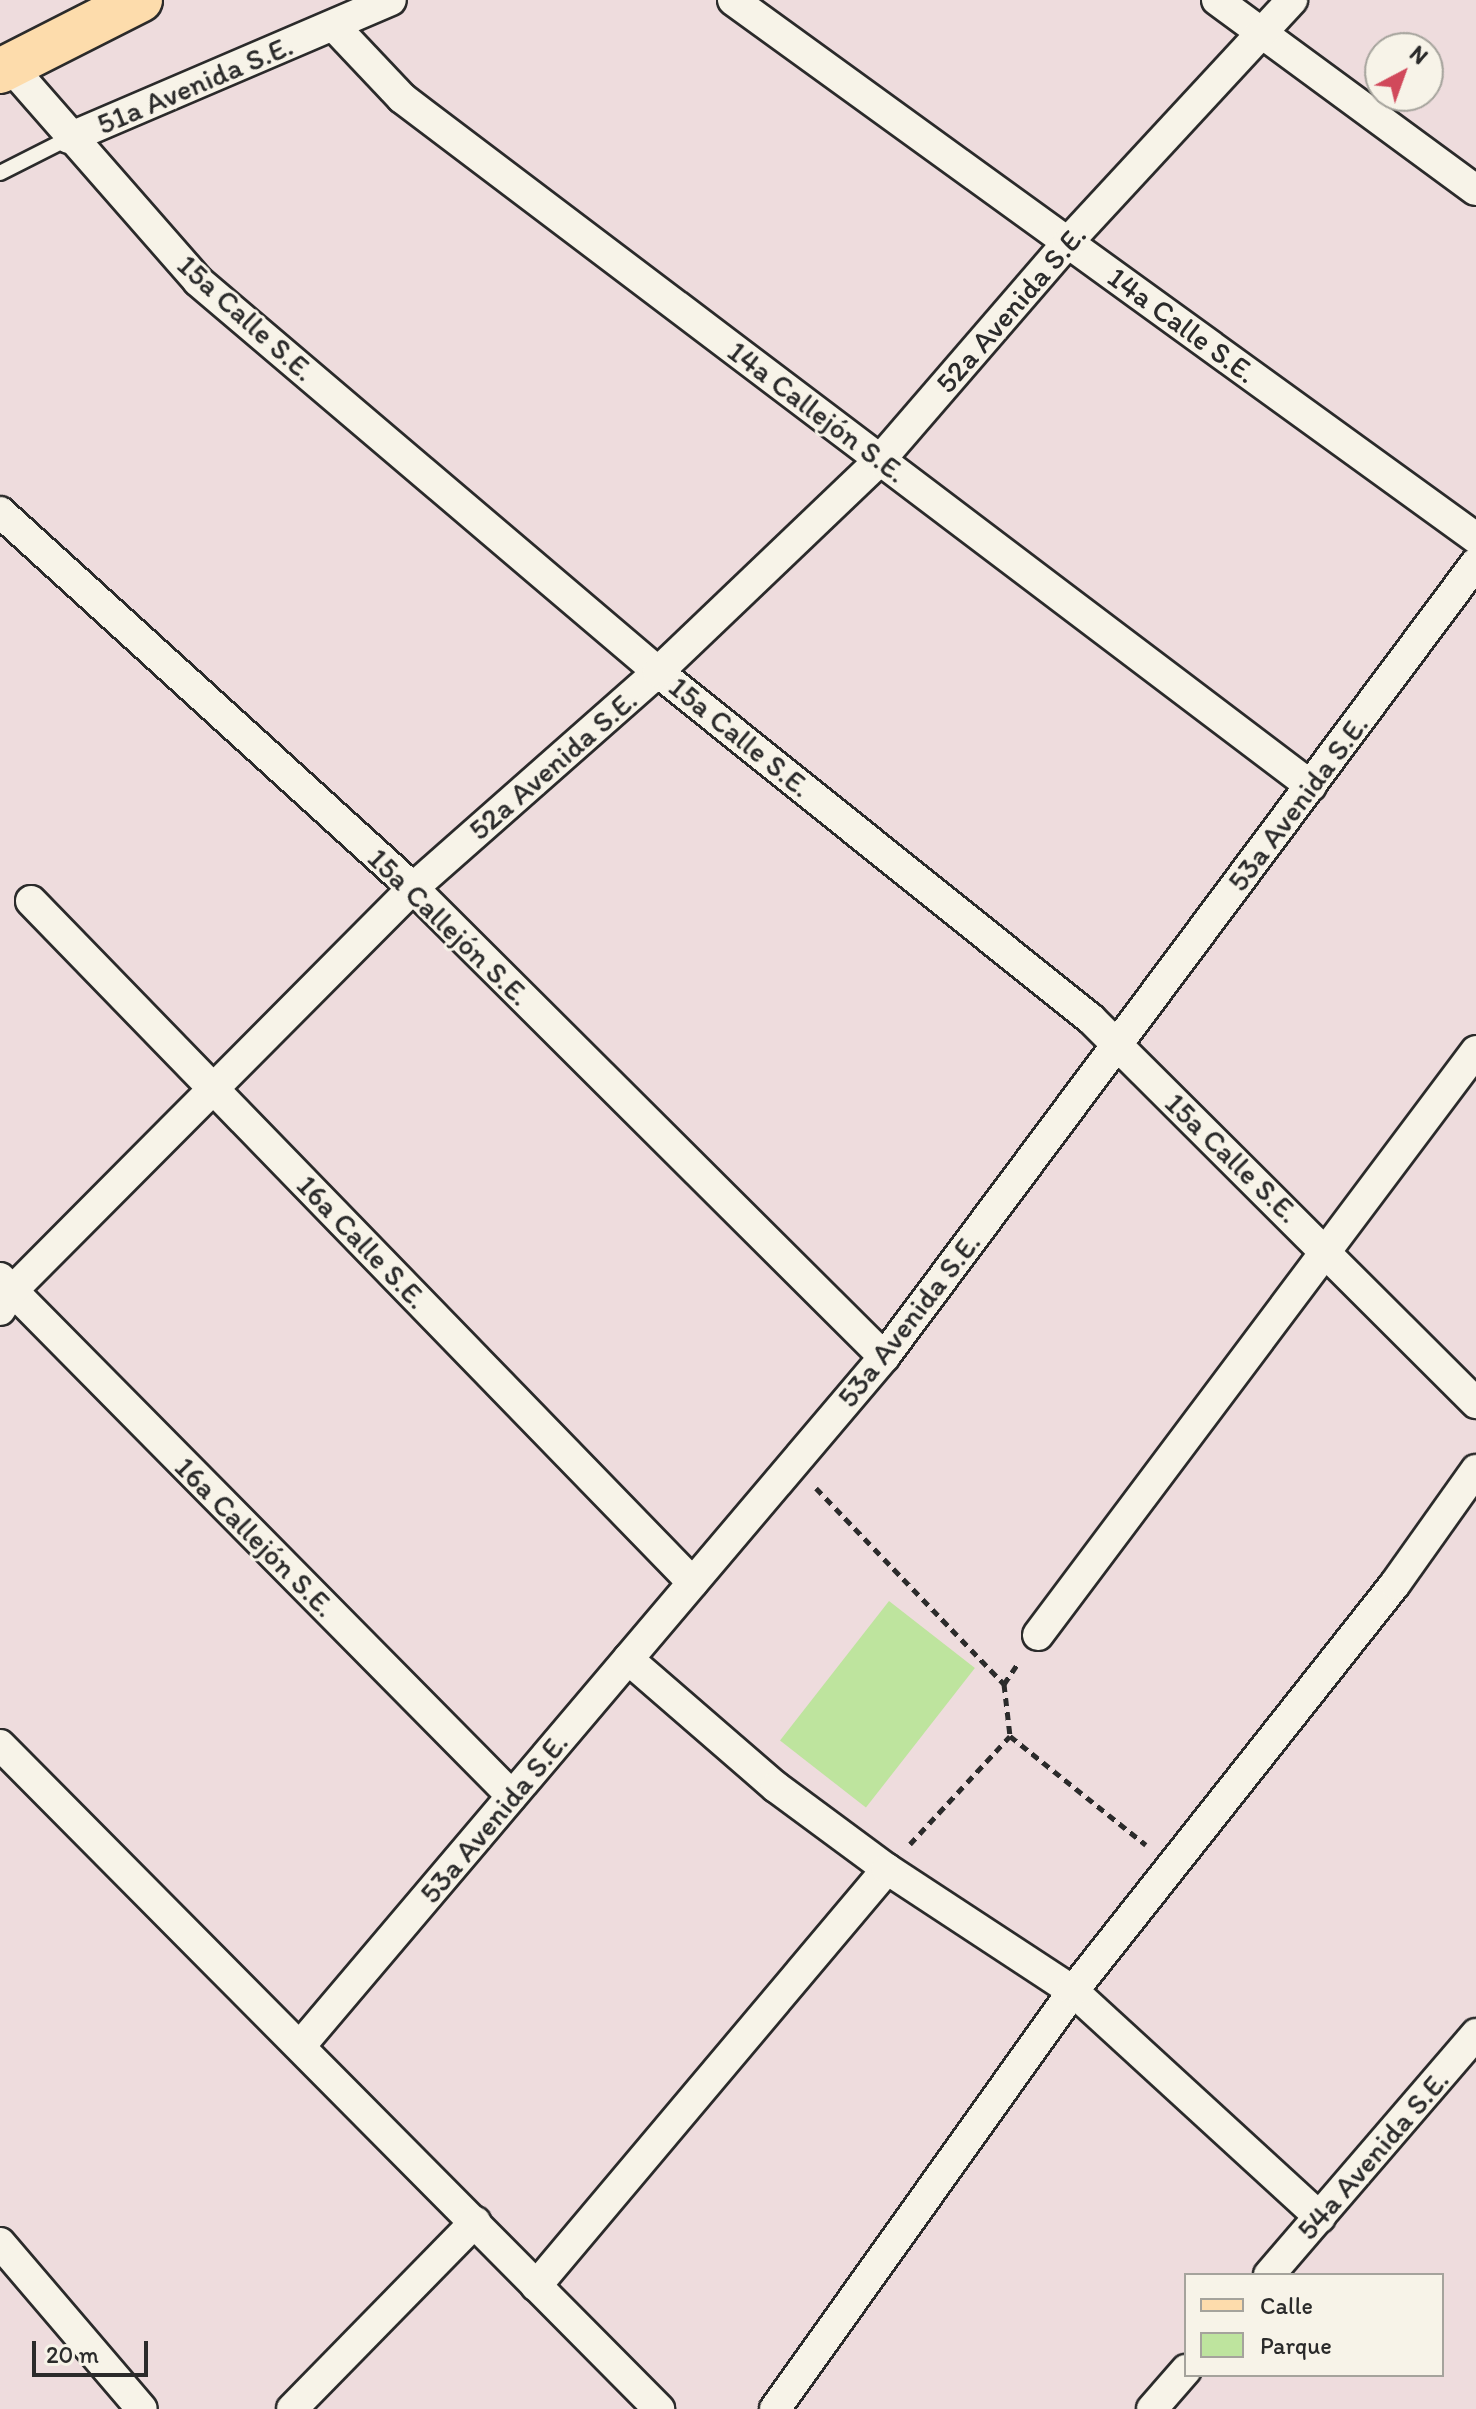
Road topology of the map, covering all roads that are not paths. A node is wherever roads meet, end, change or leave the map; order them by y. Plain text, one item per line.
1 (140, 0) edge
2 (391, 0) edge
3 (733, 0) edge
4 (1217, 0) edge
5 (1292, 0) edge
6 (334, 26) junction
7 (1262, 35) junction
8 (5, 69) edge
9 (69, 138) junction
10 (0, 173) edge
11 (1476, 190) edge
12 (1068, 242) junction
13 (880, 460) junction
14 (0, 512) edge
15 (1476, 538) edge
16 (1476, 563) edge
17 (658, 672) junction
18 (1311, 786) junction
19 (413, 888) junction
20 (31, 901) dead end
21 (1117, 1046) junction
22 (1476, 1051) edge
23 (211, 1088) junction
24 (1328, 1253) junction
25 (4, 1293) edge
26 (884, 1357) junction
27 (1476, 1403) edge
28 (1476, 1470) edge
29 (693, 1583) junction
30 (1038, 1635) dead end
31 (628, 1659) junction
32 (0, 1745) edge
33 (512, 1796) junction
34 (887, 1869) junction
35 (1073, 1991) junction
36 (1476, 2034) edge
37 (301, 2045) junction
38 (1320, 2217) junction
39 (475, 2222) junction
40 (0, 2243) edge
41 (1271, 2273) edge
42 (536, 2286) junction
43 (1184, 2372) edge
44 (142, 2409) edge
45 (292, 2409) edge
46 (659, 2409) edge
47 (775, 2409) edge
48 (1152, 2409) edge

1 - 8 main road
2 - 6 street, 51a Avenida S.E.
3 - 12 street, 14a Calle S.E.
4 - 7 street
5 - 7 street, 52a Avenida S.E.
6 - 9 street, 51a Avenida S.E.
6 - 13 street, 14a Callejón S.E.
7 - 11 street
7 - 12 street, 52a Avenida S.E.
8 - 9 street, 15a Calle S.E.
9 - 10 lane, 51a Avenida S.E.
9 - 17 street, 15a Calle S.E.
12 - 13 street, 52a Avenida S.E.
12 - 15 street, 14a Calle S.E.
13 - 17 street, 52a Avenida S.E.
13 - 18 street, 14a Callejón S.E.
14 - 19 street, 15a Callejón S.E.
16 - 18 street, 53a Avenida S.E.
17 - 19 street, 52a Avenida S.E.
17 - 21 street, 15a Calle S.E.
18 - 21 street, 53a Avenida S.E.
19 - 23 street, 52a Avenida S.E.
19 - 26 street, 15a Callejón S.E.
20 - 23 street, 16a Calle S.E.
21 - 24 street, 15a Calle S.E.
21 - 26 street, 53a Avenida S.E.
22 - 24 street
23 - 25 street, 52a Avenida S.E.
23 - 29 street, 16a Calle S.E.
24 - 27 street, 15a Calle S.E.
24 - 30 street
25 - 33 street, 16a Callejón S.E.
26 - 29 street, 53a Avenida S.E.
28 - 35 street
29 - 31 street, 53a Avenida S.E.
31 - 33 street, 53a Avenida S.E.
31 - 34 street
32 - 37 street
33 - 37 street, 53a Avenida S.E.
34 - 35 street
34 - 42 street
35 - 38 street
35 - 47 street
36 - 38 street, 54a Avenida S.E.
37 - 39 street
38 - 41 street, 54a Avenida S.E.
39 - 42 street
39 - 45 street
40 - 44 street
42 - 46 street
43 - 48 street

